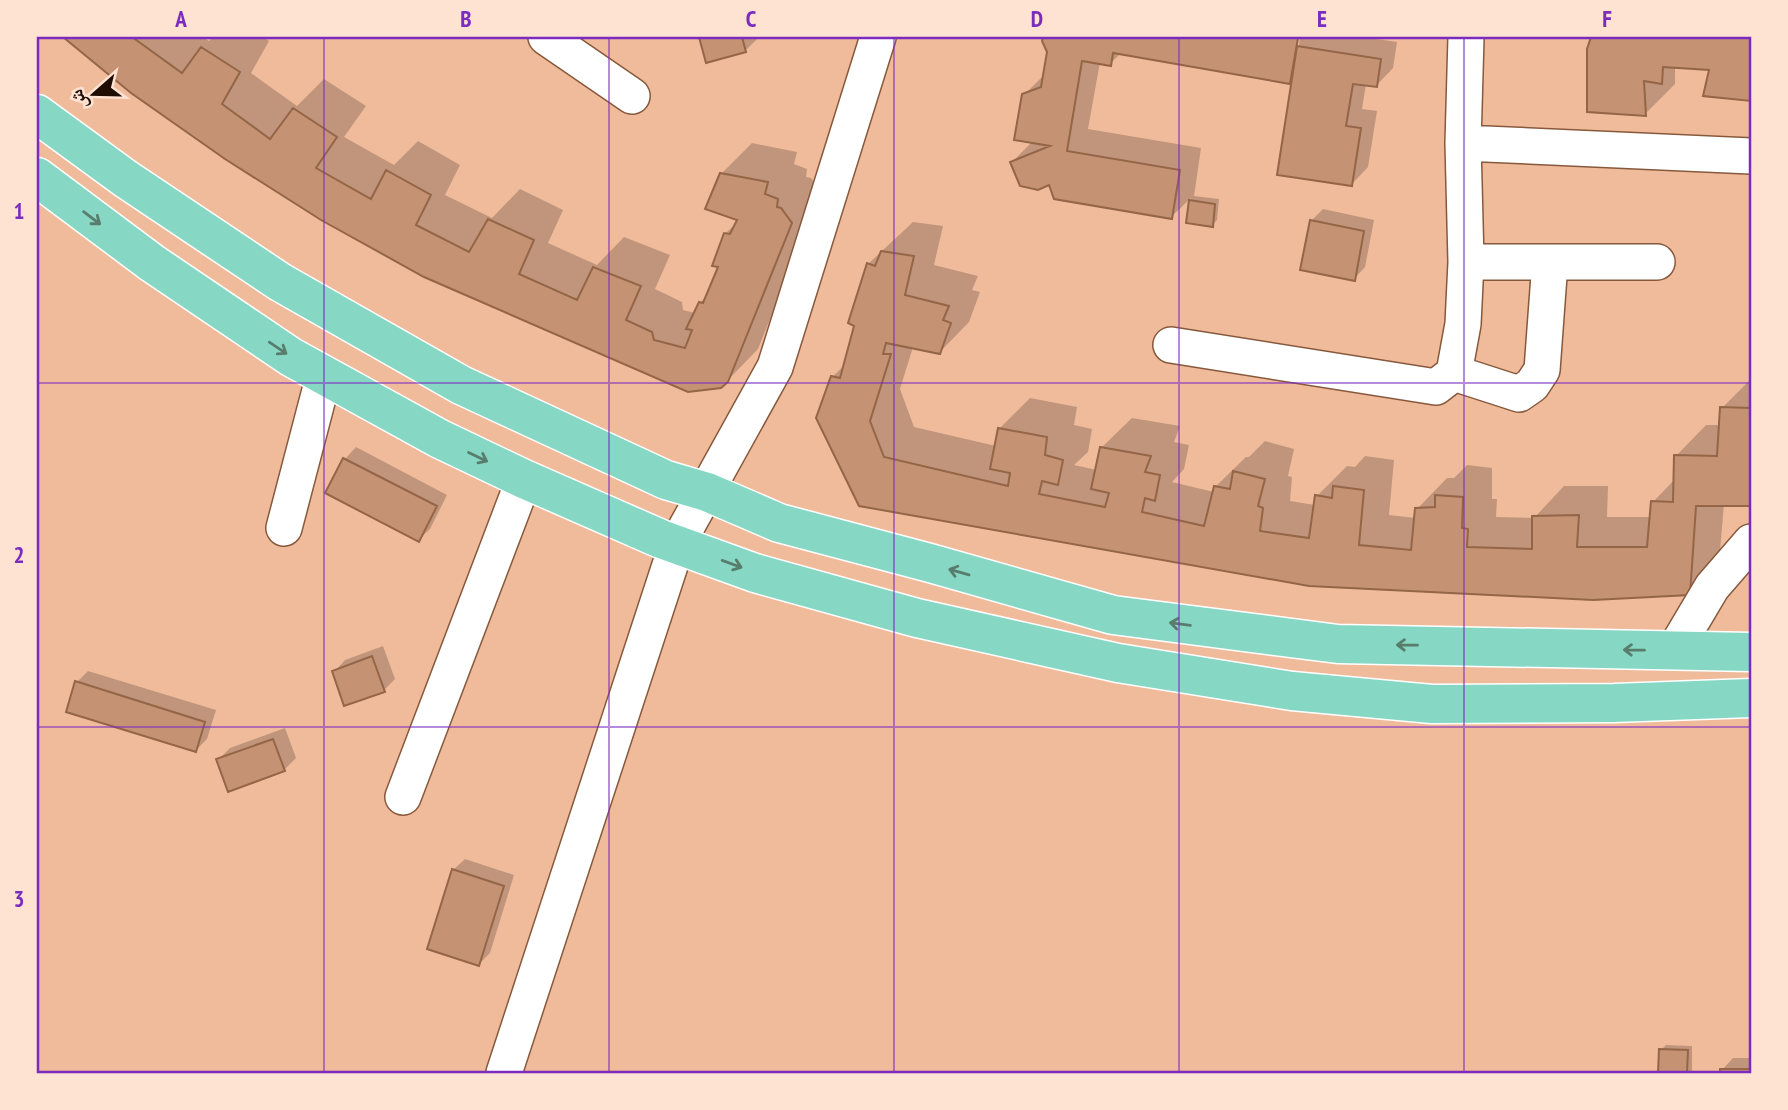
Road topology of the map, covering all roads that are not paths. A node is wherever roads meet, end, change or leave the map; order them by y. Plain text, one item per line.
1 (546, 37) edge
2 (878, 37) edge
3 (1466, 37) edge
4 (632, 96) dead end
5 (37, 114) edge
6 (1463, 143) junction
7 (1751, 156) edge
8 (37, 177) edge
9 (1466, 262) junction
10 (1550, 262) junction
11 (1657, 262) dead end
12 (1171, 345) dead end
13 (1454, 373) junction
14 (324, 375) junction
15 (524, 480) junction
16 (707, 492) junction
17 (284, 528) dead end
18 (1751, 542) edge
19 (677, 544) junction
20 (1674, 651) junction
21 (1751, 652) edge
22 (1751, 698) edge
23 (403, 797) dead end
24 (504, 1073) edge

1 - 4 street
2 - 16 street
3 - 6 street
5 - 16 main road
6 - 7 street
6 - 9 street
8 -> 14 main road
9 - 10 street
9 - 13 street
10 - 11 street
10 - 13 street
12 - 13 street
14 -> 15 main road
14 - 17 street
15 - 19 main road
15 - 23 street
16 - 19 street
20 -> 16 main road
18 - 20 street
19 -> 22 main road
19 - 24 street
20 - 21 main road

